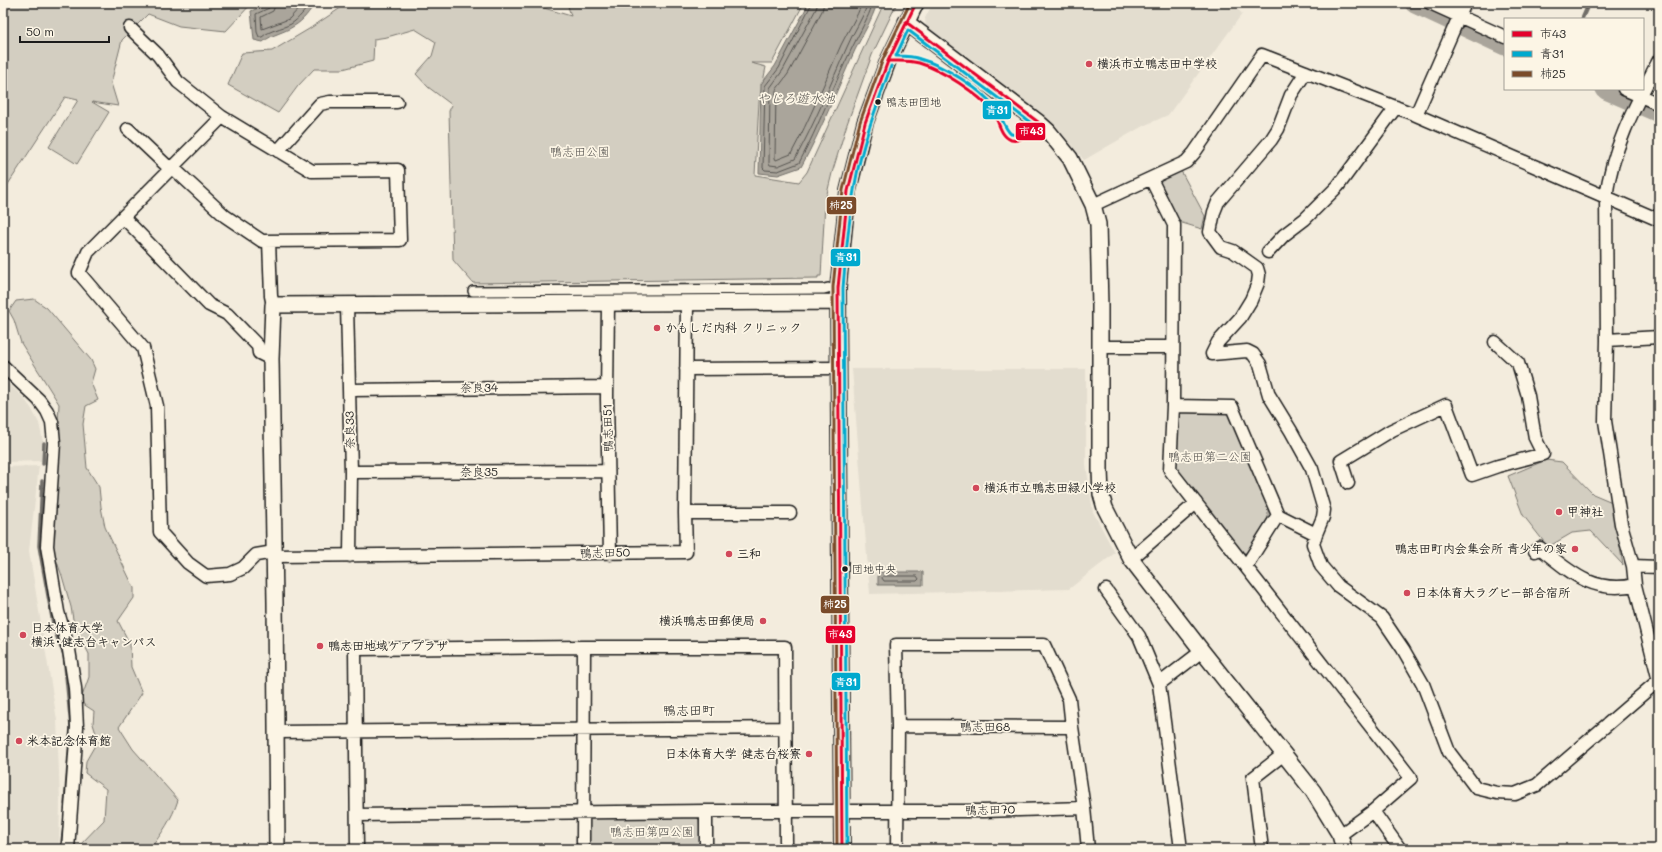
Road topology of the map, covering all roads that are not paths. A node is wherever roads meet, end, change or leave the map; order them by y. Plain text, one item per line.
1 (916, 3) edge
2 (1430, 3) edge
3 (1465, 3) edge
4 (1459, 17) junction
5 (906, 22) junction
6 (130, 28) dead end
7 (1504, 37) edge
8 (1659, 60) edge
9 (1306, 72) junction
10 (1644, 88) edge
11 (1626, 90) edge
12 (1643, 90) edge
13 (1640, 96) junction
14 (397, 102) dead end
15 (1659, 104) edge
16 (1396, 107) junction
17 (1416, 115) junction
18 (222, 117) junction
19 (128, 129) dead end
20 (278, 150) junction
21 (172, 167) junction
22 (1151, 179) junction
23 (1606, 197) junction
24 (1093, 205) junction
25 (123, 217) junction
26 (1659, 220) edge
27 (269, 241) junction
28 (1268, 252) dead end
29 (828, 288) dead end
30 (473, 291) dead end
31 (687, 302) junction
32 (838, 302) junction
33 (608, 303) junction
34 (273, 305) junction
35 (348, 305) junction
36 (1659, 337) edge
37 (1607, 340) junction
38 (1495, 342) dead end
39 (1100, 347) junction
40 (1172, 347) junction
41 (272, 359) junction
42 (3, 366) edge
43 (839, 368) junction
44 (686, 369) junction
45 (607, 387) junction
46 (350, 390) junction
47 (1173, 406) junction
48 (608, 471) junction
49 (350, 472) junction
50 (1348, 482) dead end
51 (1196, 503) junction
52 (685, 513) junction
53 (790, 513) dead end
54 (1278, 515) junction
55 (1316, 534) junction
56 (1535, 551) dead end
57 (274, 554) junction
58 (610, 554) junction
59 (350, 556) junction
60 (1131, 559) junction
61 (1246, 566) junction
62 (1633, 566) junction
63 (1659, 566) edge
64 (1634, 585) junction
65 (1106, 590) dead end
66 (584, 647) junction
67 (1202, 651) junction
68 (1659, 680) edge
69 (1159, 684) junction
70 (898, 726) junction
71 (1072, 727) junction
72 (785, 728) junction
73 (584, 729) junction
74 (356, 731) junction
75 (276, 732) junction
76 (1284, 754) junction
77 (1084, 808) junction
78 (897, 810) junction
79 (706, 811) junction
80 (786, 811) junction
81 (842, 811) junction
82 (1373, 811) junction
83 (583, 812) junction
84 (357, 815) junction
85 (583, 842) dead end
86 (1342, 842) edge
87 (68, 849) edge
88 (277, 849) edge
89 (357, 849) edge
90 (706, 849) edge
91 (786, 849) edge
92 (842, 849) edge
93 (897, 849) edge
94 (1088, 849) edge
95 (1181, 849) edge
96 (1262, 849) edge
97 (1400, 849) edge

1 - 5 street
2 - 4 street
3 - 4 street
4 - 7 street
4 - 17 street
5 - 24 street
5 - 32 street
6 - 18 street
8 - 10 street
9 - 16 street
9 - 22 street
9 - 55 street
11 - 13 street
12 - 13 street
13 - 15 street
13 - 23 street
14 - 20 street
16 - 17 street
16 - 28 street
17 - 23 street
18 - 20 street
18 - 21 street
19 - 21 street
20 - 27 street
21 - 25 street
21 - 27 street
22 - 24 street
22 - 40 street
23 - 26 street
23 - 37 street
24 - 39 street
25 - 41 street
25 - 57 street, 鴨志田50
27 - 34 street
29 - 30 street
31 - 32 street
31 - 33 street
31 - 44 street, 鴨志田50
32 - 43 street
33 - 35 street
33 - 45 street, 鴨志田51
34 - 35 street
34 - 41 street
35 - 46 street, 奈良33
36 - 37 street
37 - 62 street
38 - 50 street
39 - 40 street
39 - 60 street
40 - 47 street
41 - 57 street
42 - 87 street
43 - 44 street
43 - 81 street
44 - 52 street, 鴨志田50
45 - 46 street, 奈良34
45 - 48 street, 鴨志田51
46 - 49 street, 奈良33
47 - 51 street
47 - 54 street
48 - 49 street, 奈良35
48 - 58 street, 鴨志田51
49 - 59 street, 奈良33
51 - 60 street
51 - 61 street
52 - 53 street
52 - 58 street, 鴨志田50
54 - 55 street
54 - 61 street
55 - 68 street
56 - 64 street
57 - 59 street, 鴨志田50
57 - 75 street
58 - 59 street, 鴨志田50
60 - 67 street
61 - 82 street
62 - 63 street
62 - 64 street
64 - 68 street
65 - 69 street
66 - 72 street
66 - 73 street
66 - 74 street
67 - 69 street
67 - 76 street
69 - 95 street
70 - 71 street, 鴨志田68
70 - 71 street
70 - 78 street
71 - 77 street
72 - 73 street
72 - 80 street
73 - 74 street
73 - 83 street
74 - 75 street
74 - 84 street
75 - 88 street
76 - 86 street
76 - 96 street
77 - 78 street, 鴨志田70
77 - 94 street
78 - 81 street, 鴨志田70
78 - 93 street
79 - 80 street, 鴨志田70
79 - 83 street, 鴨志田70
79 - 90 street
80 - 81 street, 鴨志田70
80 - 91 street
81 - 92 street
82 - 86 street
82 - 97 street
83 - 84 street, 鴨志田70
83 - 85 street
84 - 89 street

